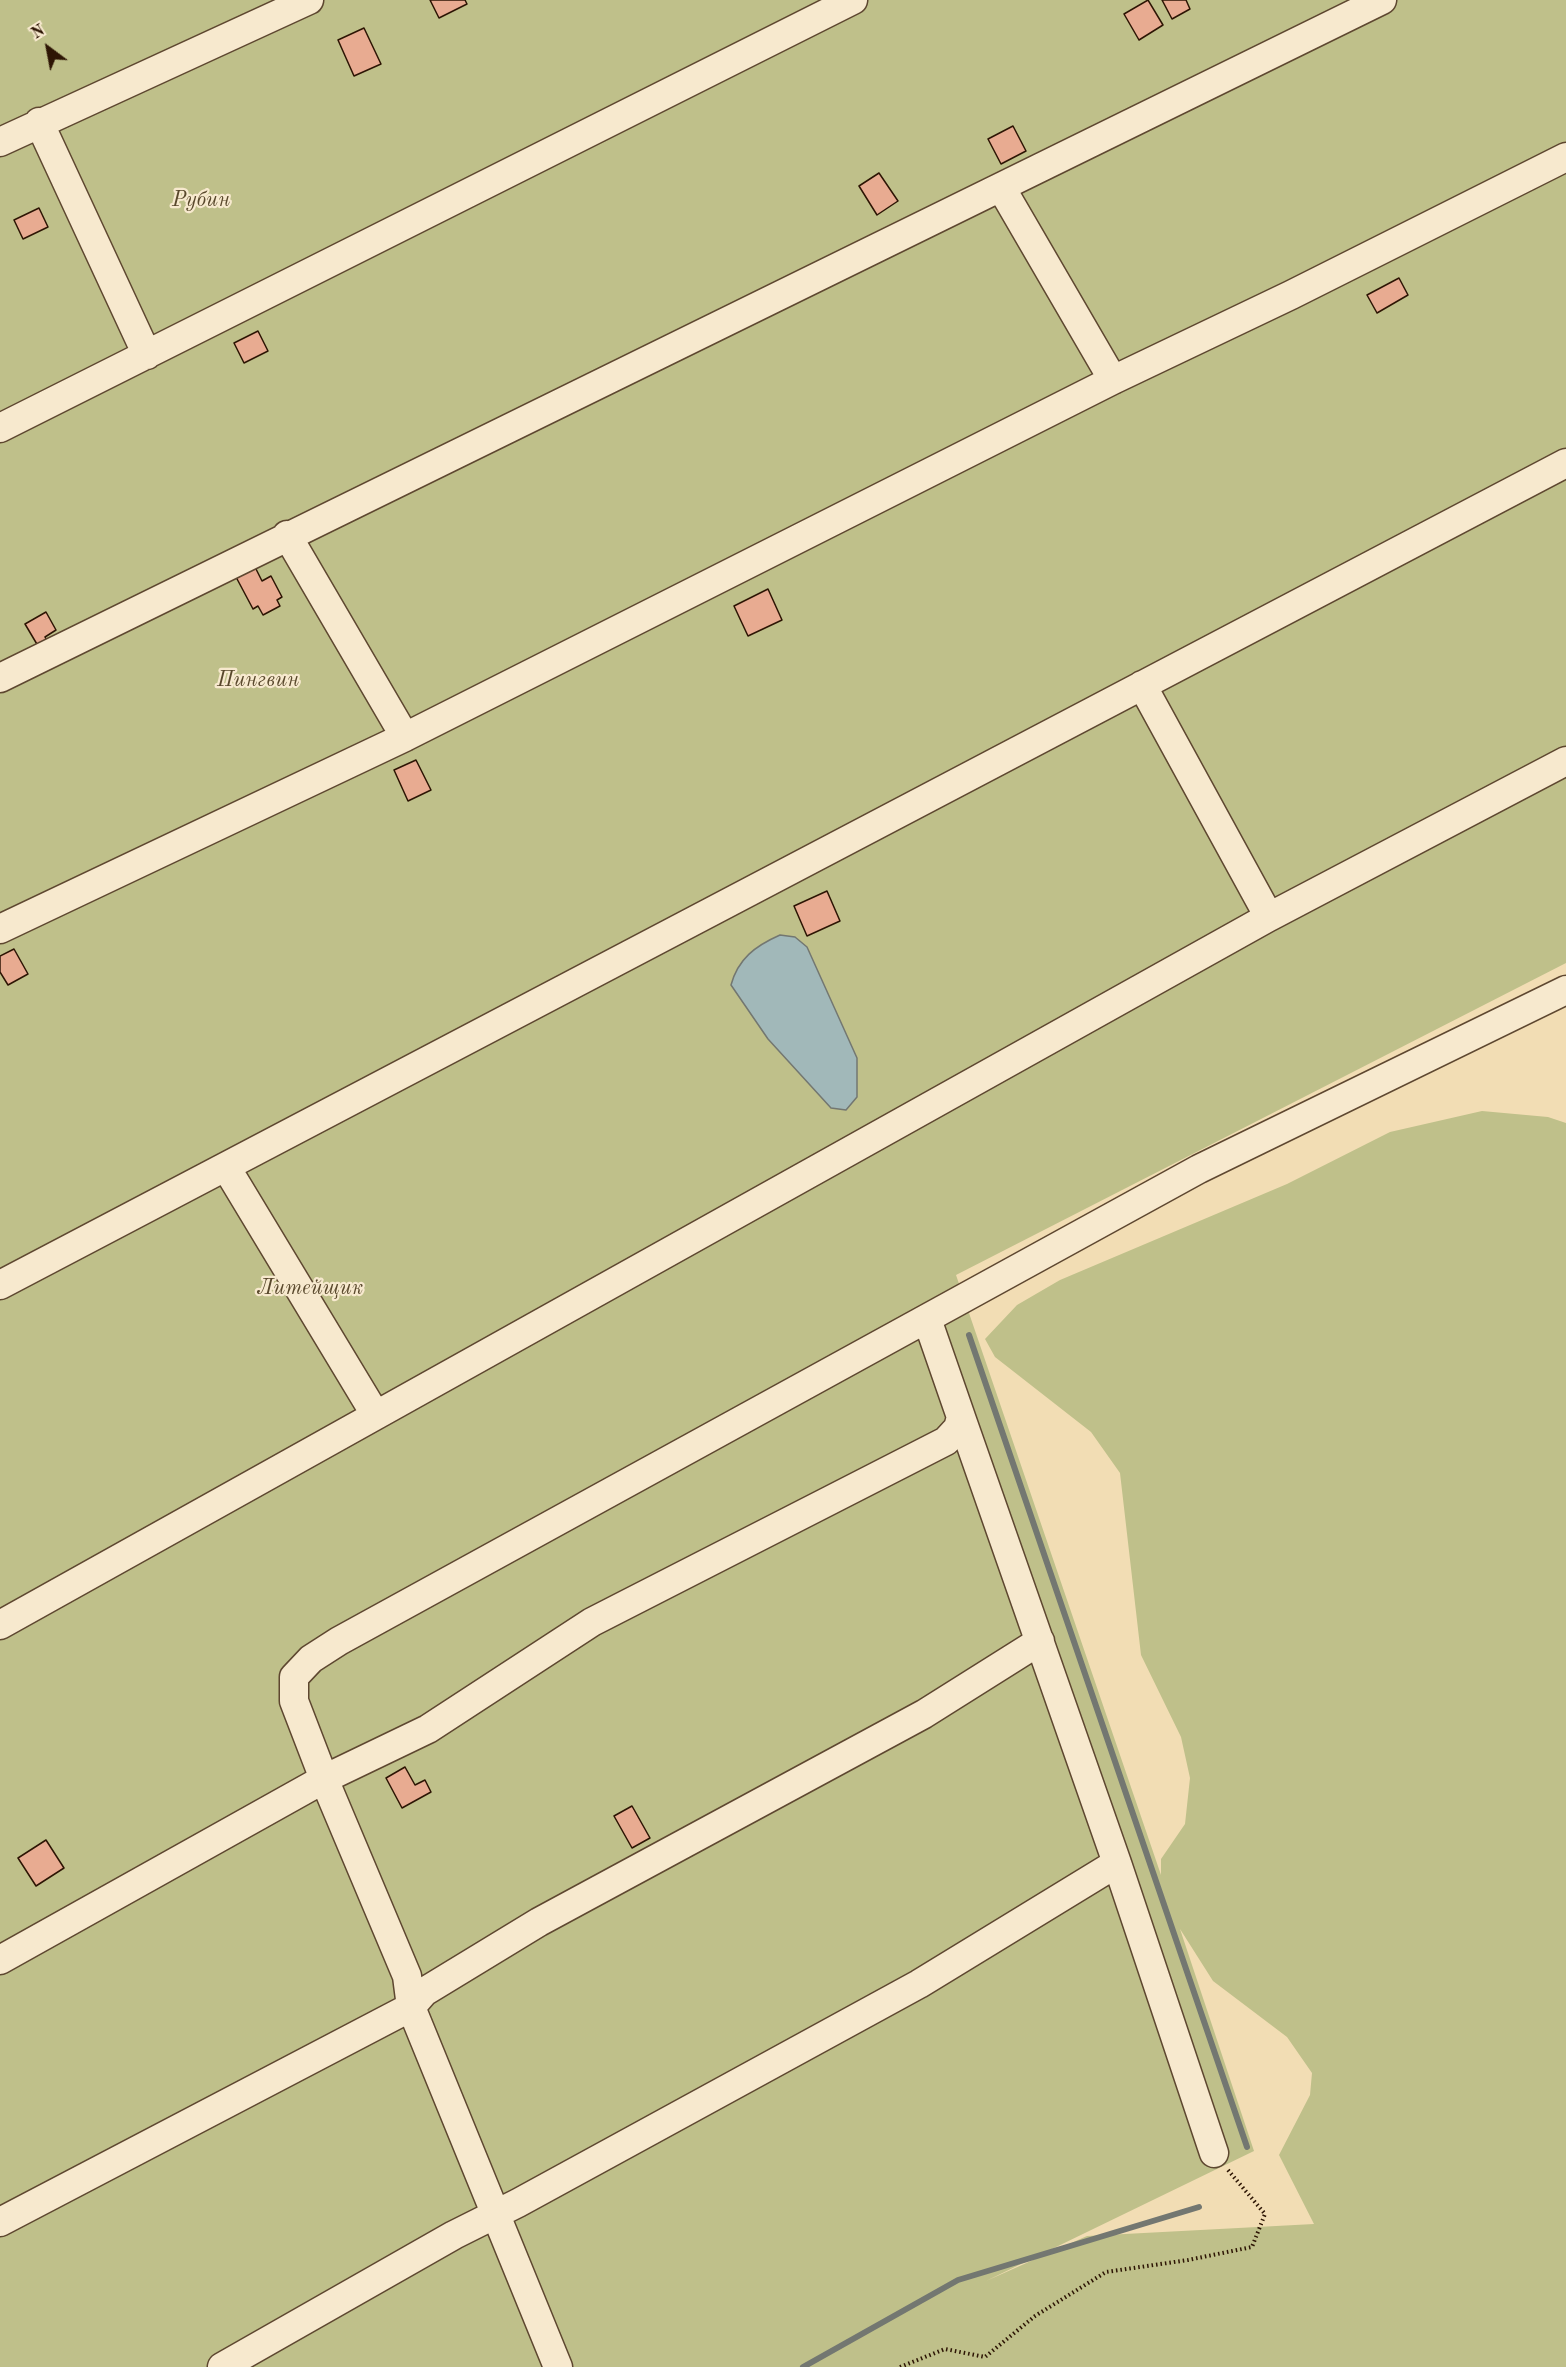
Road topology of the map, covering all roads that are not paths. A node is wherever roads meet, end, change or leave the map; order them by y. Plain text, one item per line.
1 (309, 0) edge
2 (1382, 0) edge
3 (843, 2) edge
4 (39, 122) junction
5 (0, 142) edge
6 (1566, 157) edge
7 (1002, 189) junction
8 (147, 355) junction
9 (1113, 381) junction
10 (0, 428) edge
11 (1566, 463) edge
12 (287, 535) junction
13 (0, 678) edge
14 (1142, 685) junction
15 (405, 737) junction
16 (1566, 761) edge
17 (1269, 917) junction
18 (0, 929) edge
19 (1566, 990) edge
20 (226, 1167) junction
21 (0, 1285) edge
22 (927, 1319) junction
23 (375, 1414) junction
24 (961, 1417) junction
25 (0, 1624) edge
26 (1040, 1641) junction
27 (324, 1779) junction
28 (1117, 1863) junction
29 (0, 1960) edge
30 (411, 2007) junction
31 (1214, 2153) road end
32 (496, 2214) junction
33 (0, 2222) edge
34 (222, 2367) edge
35 (558, 2367) edge

1 - 4 street
2 - 7 street
3 - 8 street
4 - 5 street
4 - 8 street
6 - 9 street
7 - 9 street
7 - 12 street
8 - 10 street
9 - 15 street
11 - 14 street
12 - 13 street
12 - 15 street
14 - 17 street
14 - 20 street
15 - 18 street
16 - 17 street
17 - 23 street
19 - 22 street
20 - 21 street
20 - 23 street
22 - 24 street
22 - 27 street
23 - 25 street
24 - 26 street
24 - 27 street
26 - 28 street
26 - 30 street
27 - 29 street
27 - 30 street
28 - 31 street
28 - 32 street
30 - 32 street
30 - 33 street
32 - 34 street
32 - 35 street

